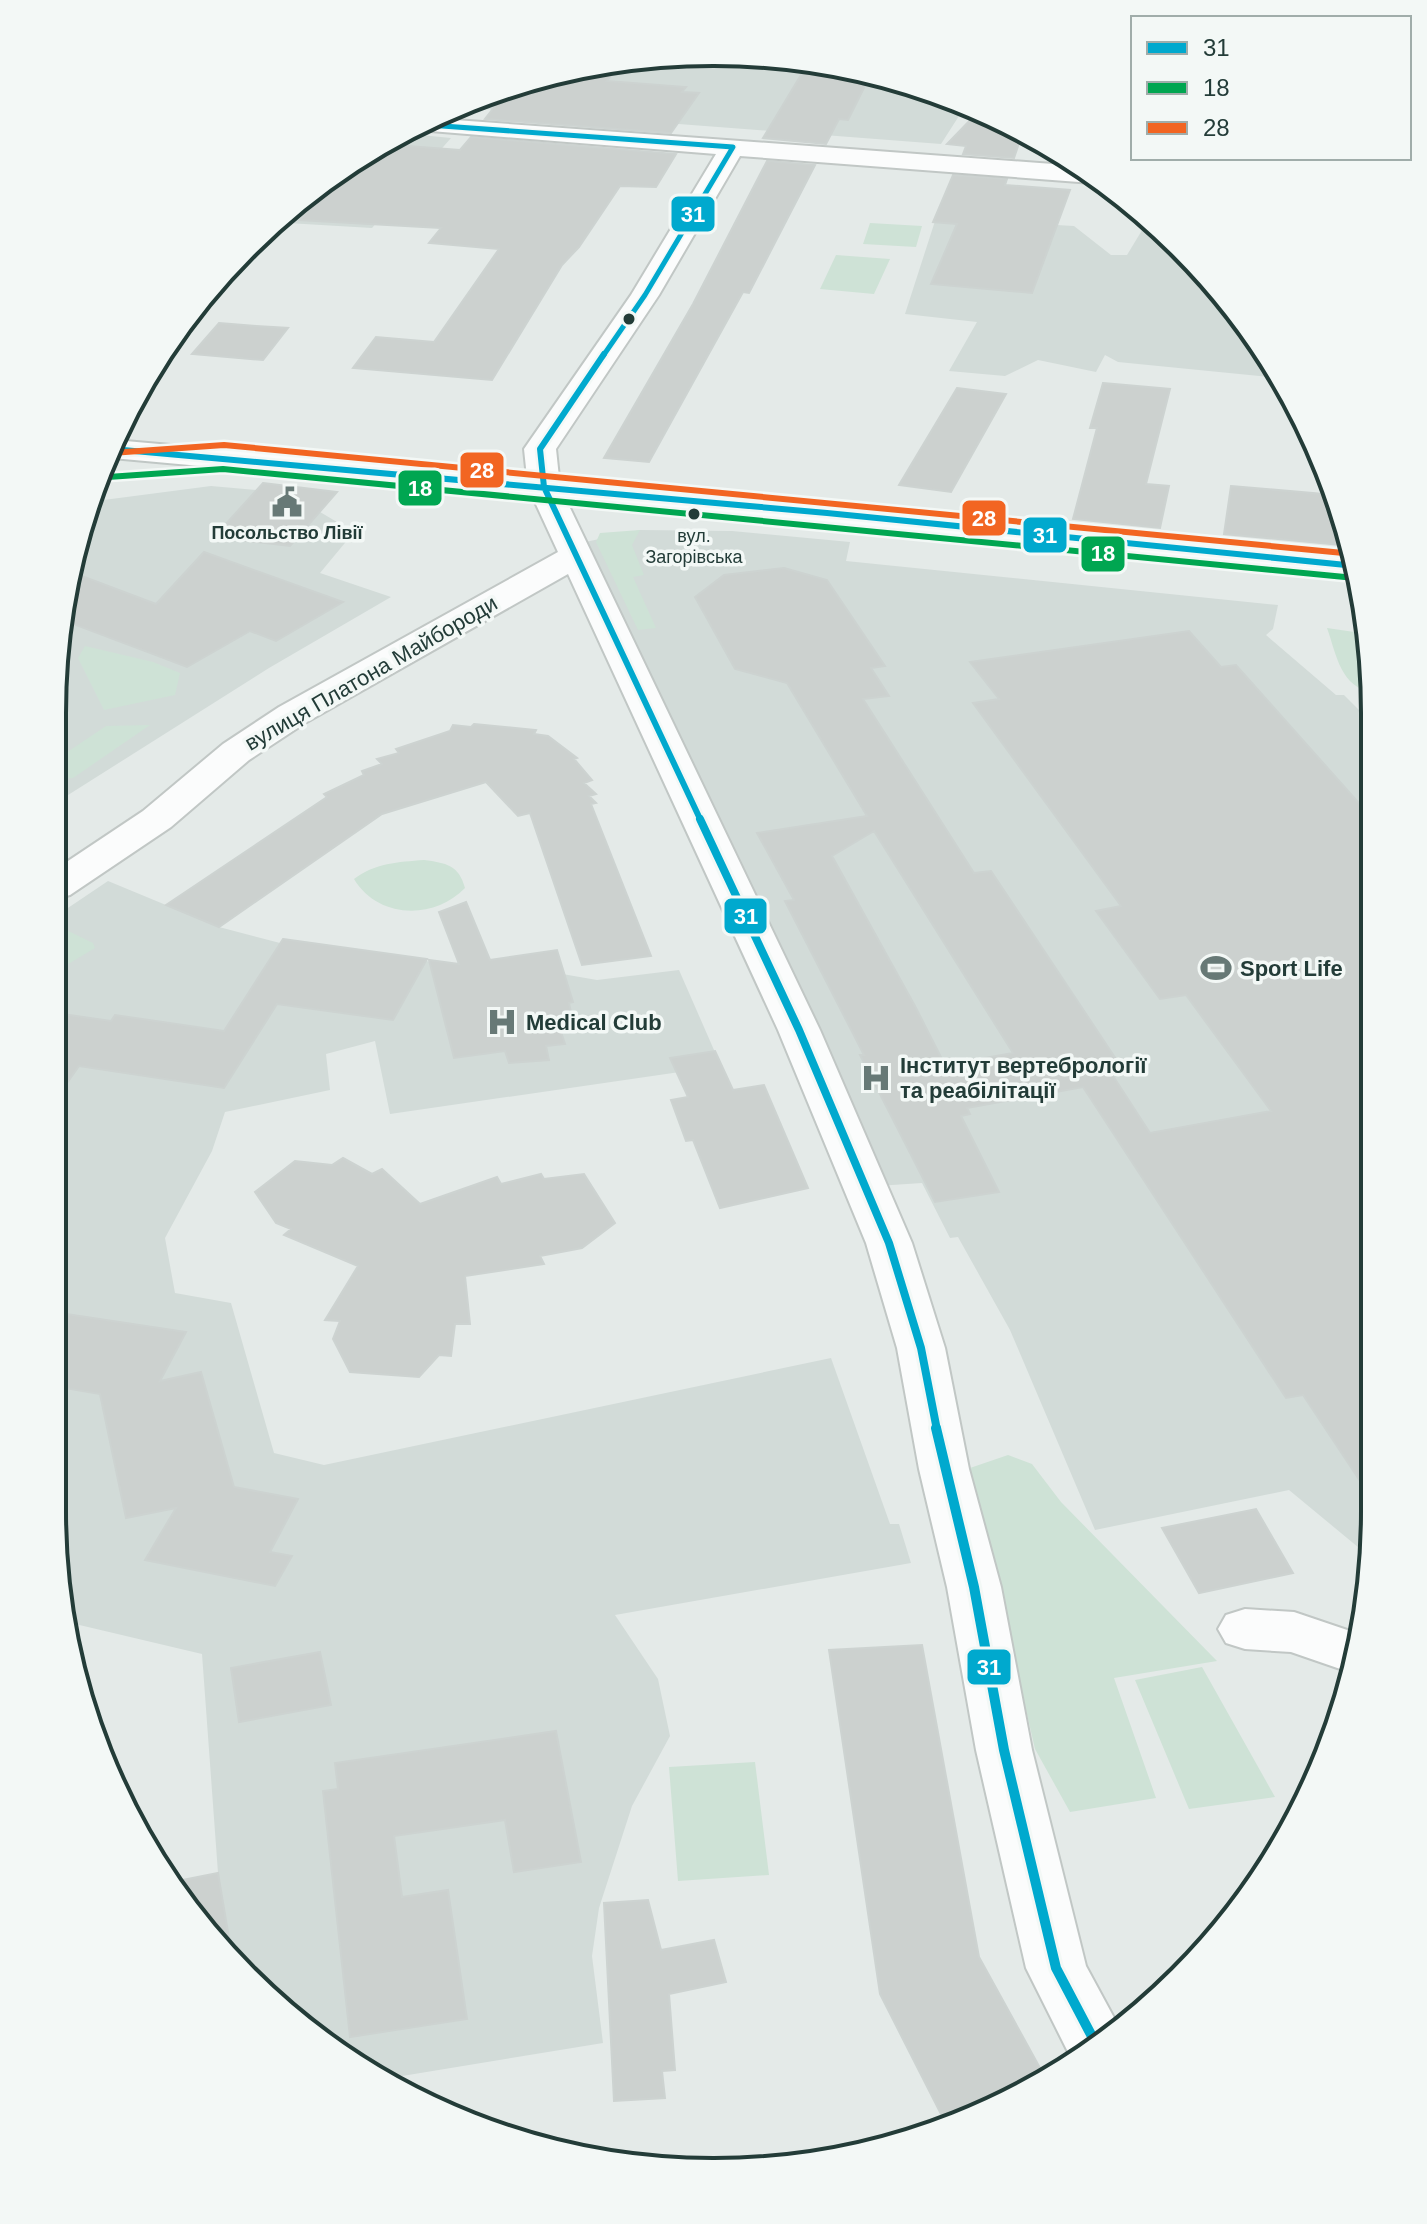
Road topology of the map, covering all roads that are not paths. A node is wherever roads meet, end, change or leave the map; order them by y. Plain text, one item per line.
1 (442, 126) edge
2 (733, 147) junction
3 (1070, 173) edge
4 (122, 450) edge
5 (223, 457) junction
6 (116, 464) edge
7 (544, 487) junction
8 (577, 555) junction
9 (1344, 565) edge
10 (66, 880) edge
11 (1245, 1629) dead end
12 (1346, 1650) edge
13 (1092, 2036) edge

1 - 2 street
2 - 3 street
2 - 7 street
4 - 5 street
5 - 6 street
5 - 7 street
7 - 8 street
7 - 9 street
8 - 10 street, вулиця Платона Майбороди
8 - 13 street
11 - 12 street

